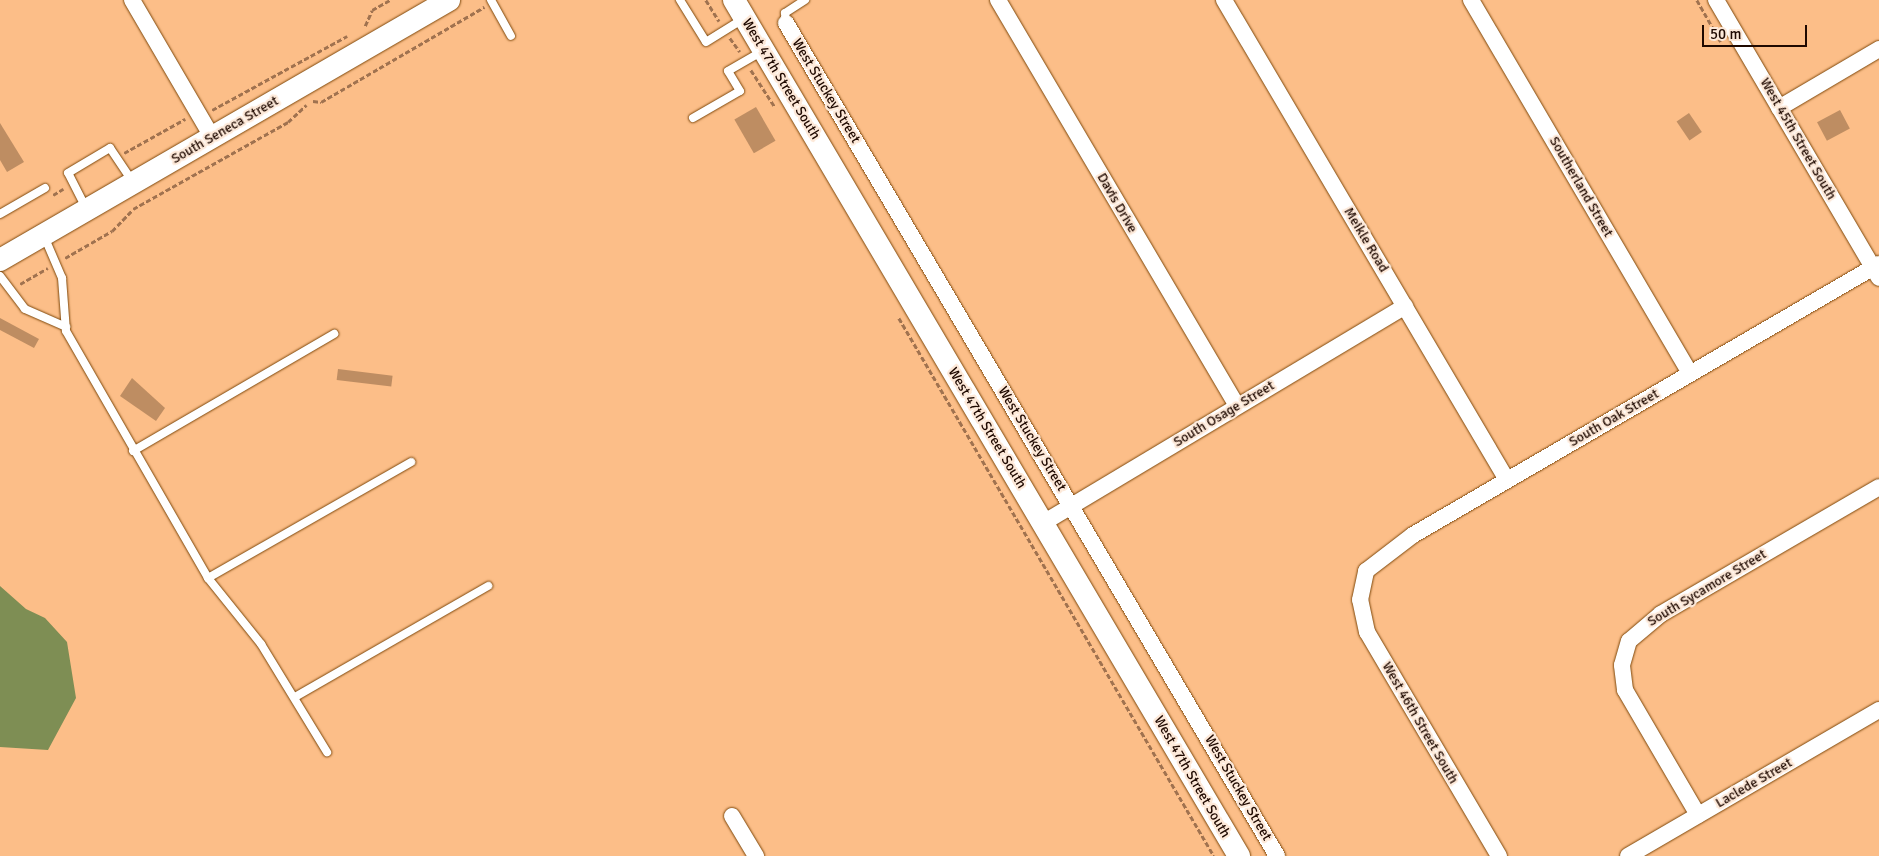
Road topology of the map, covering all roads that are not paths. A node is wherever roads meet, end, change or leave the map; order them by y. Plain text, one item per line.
1 (132, 0) edge
2 (449, 0) edge
3 (680, 0) edge
4 (805, 0) edge
5 (998, 0) edge
6 (1224, 0) edge
7 (1471, 0) edge
8 (1716, 0) edge
9 (492, 1) edge
10 (740, 9) edge
11 (786, 23) joint
12 (511, 36) dead end
13 (1879, 50) edge
14 (754, 55) junction
15 (1779, 108) junction
16 (693, 118) dead end
17 (212, 137) junction
18 (133, 183) junction
19 (46, 188) dead end
20 (87, 209) junction
21 (0, 214) edge
22 (44, 234) junction
23 (0, 260) edge
24 (1877, 269) edge
25 (0, 276) edge
26 (1405, 306) junction
27 (66, 327) junction
28 (334, 334) dead end
29 (1690, 373) junction
30 (1237, 406) junction
31 (133, 451) junction
32 (411, 462) dead end
33 (1507, 480) junction
34 (1879, 487) edge
35 (1072, 506) junction
36 (1043, 523) junction
37 (208, 578) junction
38 (1362, 584) joint
39 (488, 586) dead end
40 (295, 697) junction
41 (1879, 710) edge
42 (327, 752) dead end
43 (732, 816) dead end
44 (1698, 816) junction
45 (756, 856) edge
46 (1239, 856) edge
47 (1278, 856) edge
48 (1499, 856) edge
49 (1628, 856) edge

1 - 17 street
2 - 17 street, South Seneca Street
3 - 10 lane
4 - 11 lane
5 - 30 street, Davis Drive
6 - 26 street, Meikle Road
7 - 29 street, Southerland Street
8 - 15 street, West 45th Street South
9 - 12 lane
10 - 14 street, West 47th Street South
11 - 35 street, West Stuckey Street
13 - 15 street
14 - 16 lane
14 - 36 street, West 47th Street South
15 - 24 street, West 45th Street South
17 - 18 street, South Seneca Street
18 - 20 street, South Seneca Street
18 - 20 lane
19 - 21 lane
20 - 22 street, South Seneca Street
22 - 23 street, South Seneca Street
22 - 27 lane
24 - 29 street, South Oak Street
25 - 27 lane
26 - 30 street, South Osage Street
26 - 33 street, Meikle Road
27 - 31 lane
28 - 31 lane
29 - 33 street, South Oak Street
30 - 35 street, South Osage Street
31 - 37 lane
32 - 37 lane
33 - 38 street, South Oak Street
34 - 44 street, South Sycamore Street
35 - 36 street, South Osage Street
35 - 47 street, West Stuckey Street
36 - 46 street, West 47th Street South
37 - 40 lane
38 - 48 street, West 46th Street South
39 - 40 lane
40 - 42 lane
41 - 44 street, Laclede Street
43 - 45 street
44 - 49 street, Laclede Street

